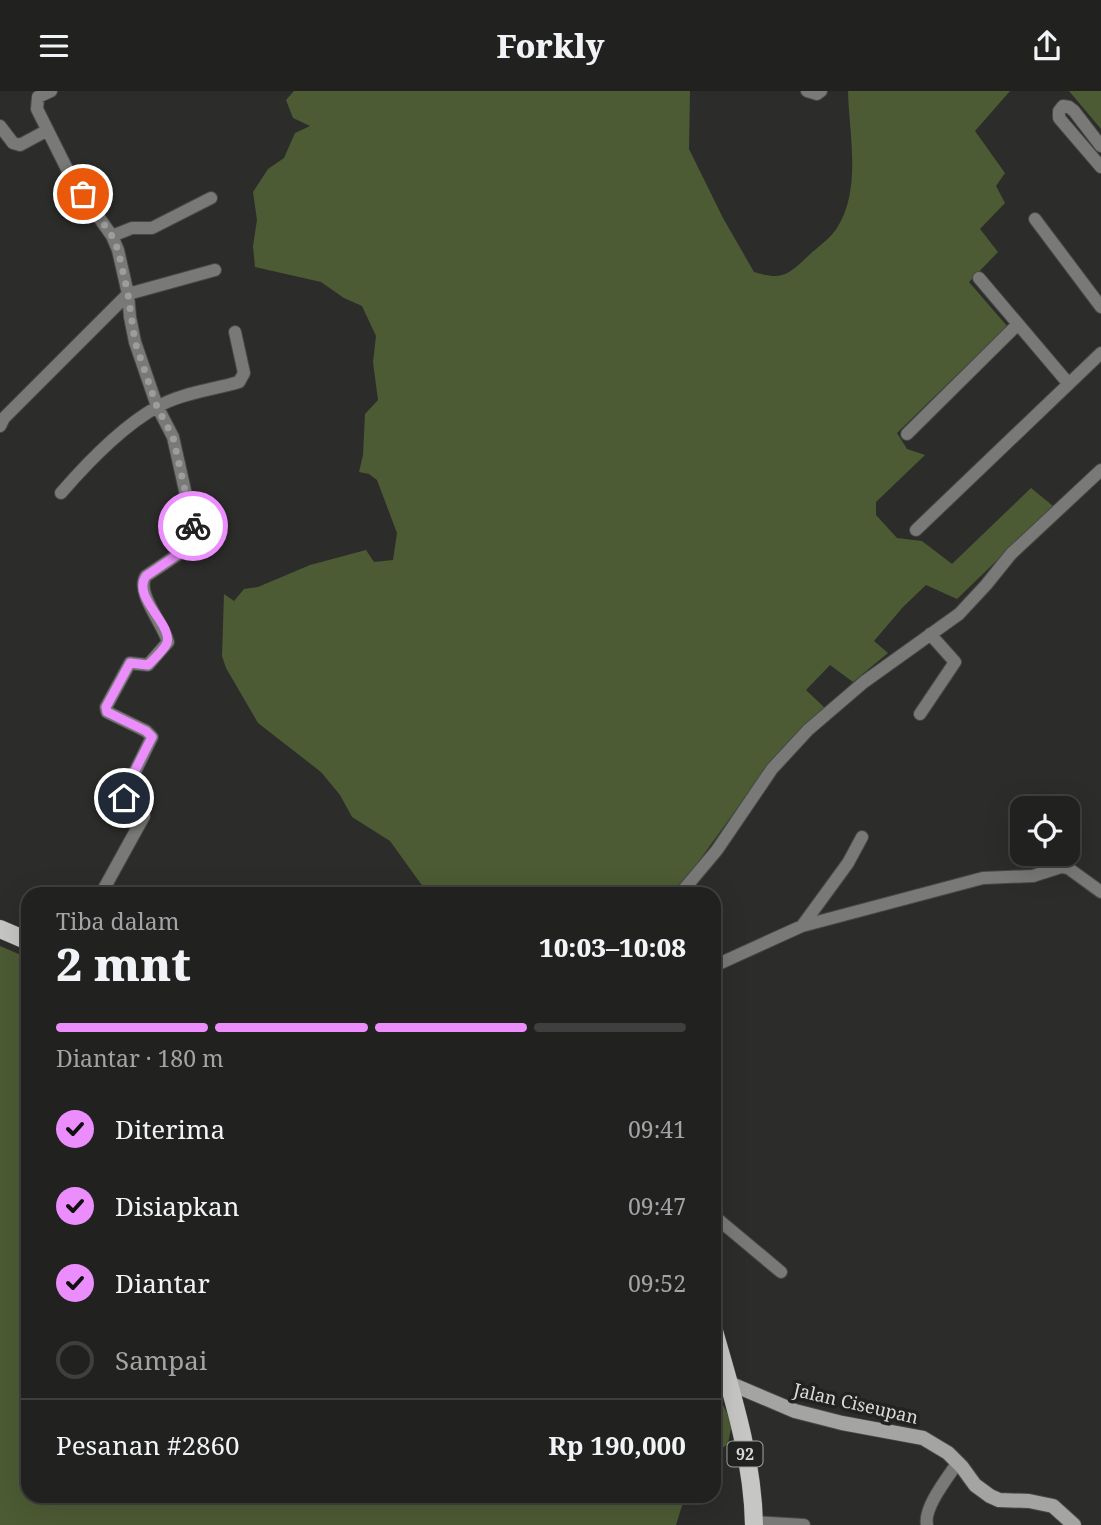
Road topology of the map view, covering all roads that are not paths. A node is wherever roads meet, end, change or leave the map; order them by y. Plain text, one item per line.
1 (51, 91) edge
2 (807, 91) edge
3 (821, 91) edge
4 (0, 126) edge
5 (46, 131) junction
6 (1101, 146) edge
7 (1101, 167) edge
8 (211, 198) dead end
9 (1035, 219) dead end
10 (112, 236) junction
11 (215, 270) dead end
12 (979, 278) dead end
13 (128, 294) junction
14 (1101, 306) edge
15 (1018, 324) junction
16 (235, 332) dead end
17 (1101, 353) edge
18 (1068, 383) junction
19 (157, 407) junction
20 (0, 426) edge
21 (907, 434) dead end
22 (1101, 470) edge
23 (61, 493) dead end
24 (916, 530) dead end
25 (930, 634) junction
26 (920, 714) dead end
27 (862, 837) dead end
28 (105, 887) edge
29 (686, 887) edge
30 (1101, 892) edge
31 (802, 926) junction
32 (0, 929) edge
33 (21, 938) edge
34 (721, 963) edge
35 (721, 1222) edge
36 (781, 1272) dead end
37 (721, 1355) edge
38 (729, 1383) junction
39 (958, 1462) junction
40 (754, 1524) edge
41 (804, 1525) edge
42 (926, 1525) edge
43 (1074, 1525) edge

1 - 5 street
2 - 3 street
4 - 5 street
5 - 10 street
6 - 7 street
8 - 10 street
9 - 14 street
10 - 13 street
11 - 13 street
12 - 15 street
13 - 19 street
13 - 20 street
15 - 18 street
15 - 21 street
16 - 19 street
17 - 18 street
18 - 24 street
19 - 23 street
19 - 28 street
22 - 25 street
25 - 26 street
25 - 29 street
27 - 31 street
30 - 31 street
31 - 34 street
32 - 33 main road
35 - 36 street
37 - 38 main road, 92
38 - 39 main road, Jalan Ciseupan
38 - 40 main road, 92
39 - 42 street
39 - 43 main road, Jalan Ciseupan
40 - 41 street

